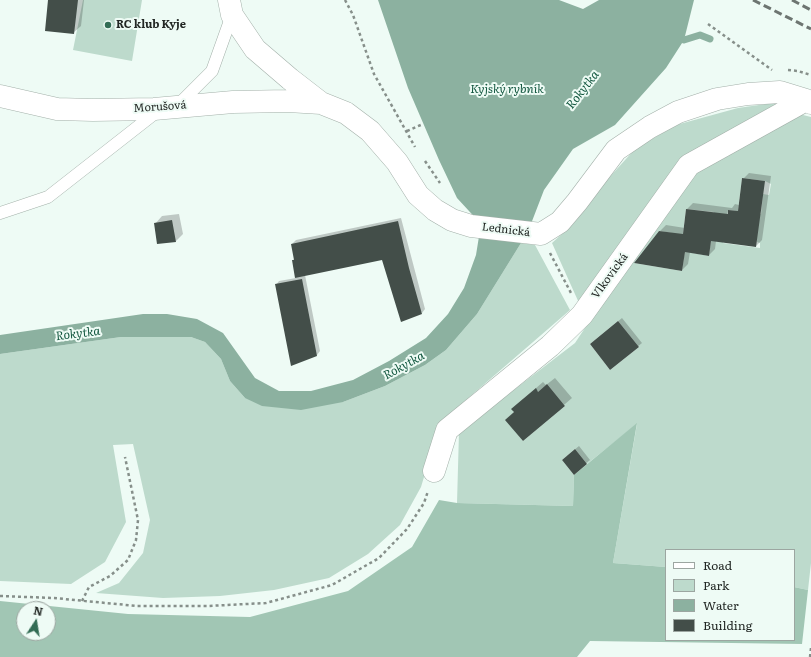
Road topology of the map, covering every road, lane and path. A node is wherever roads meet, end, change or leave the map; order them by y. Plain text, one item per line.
1 (345, 0) edge
2 (231, 8) edge
3 (708, 24) dead end
4 (780, 92) junction
5 (0, 96) edge
6 (808, 102) edge
7 (322, 103) junction
8 (177, 107) junction
9 (154, 109) junction
10 (423, 124) dead end
11 (406, 131) junction
12 (415, 148) dead end
13 (424, 160) dead end
14 (442, 185) dead end
15 (0, 213) edge
16 (554, 261) dead end
17 (582, 315) junction
18 (125, 457) dead end
19 (434, 471) joint
20 (0, 596) edge
21 (82, 601) junction
22 (811, 648) edge
23 (810, 657) edge

1 - 11 path
2 - 7 street, Lednická
2 - 8 lane
3 - 4 path
4 - 6 street, Lednická
4 - 7 street, Lednická
5 - 9 street, Morušová
6 - 17 street, Vlkovická
7 - 8 street, Morušová
8 - 9 street, Morušová
9 - 15 lane
10 - 11 path
11 - 12 path
13 - 14 path
16 - 17 path
17 - 19 street, Vlkovická
18 - 21 path
19 - 21 path
20 - 21 path
22 - 23 path

